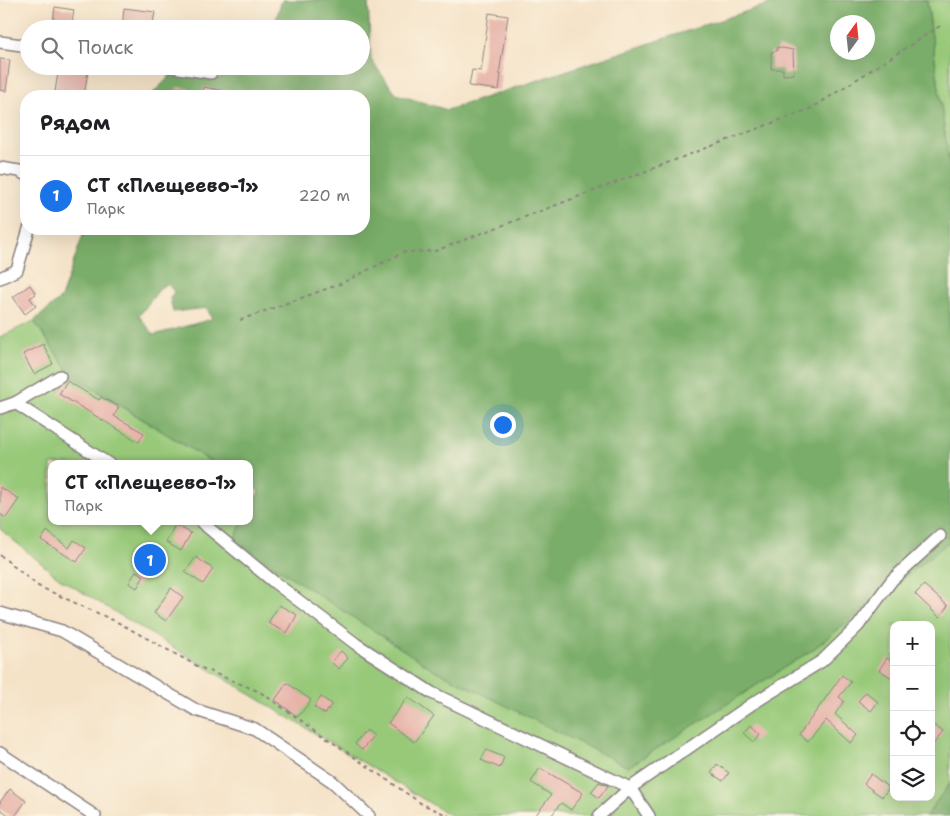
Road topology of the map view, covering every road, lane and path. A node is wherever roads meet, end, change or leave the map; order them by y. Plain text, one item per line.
1 (943, 24) dead end
2 (0, 42) edge
3 (20, 45) edge
4 (0, 168) edge
5 (20, 171) edge
6 (27, 235) edge
7 (0, 278) edge
8 (240, 320) dead end
9 (60, 376) dead end
10 (14, 403) junction
11 (0, 408) edge
12 (103, 460) edge
13 (205, 525) edge
14 (940, 536) dead end
15 (0, 554) edge
16 (0, 613) edge
17 (0, 753) edge
18 (630, 788) junction
19 (95, 816) edge
20 (369, 816) edge
21 (449, 816) edge
22 (598, 816) edge
23 (649, 816) edge

1 - 8 path
2 - 3 lane
4 - 5 lane
6 - 7 lane
9 - 10 lane
10 - 11 lane
10 - 12 lane
13 - 18 lane
14 - 18 lane
15 - 21 path
16 - 20 lane
17 - 19 lane
18 - 22 lane
18 - 23 lane

